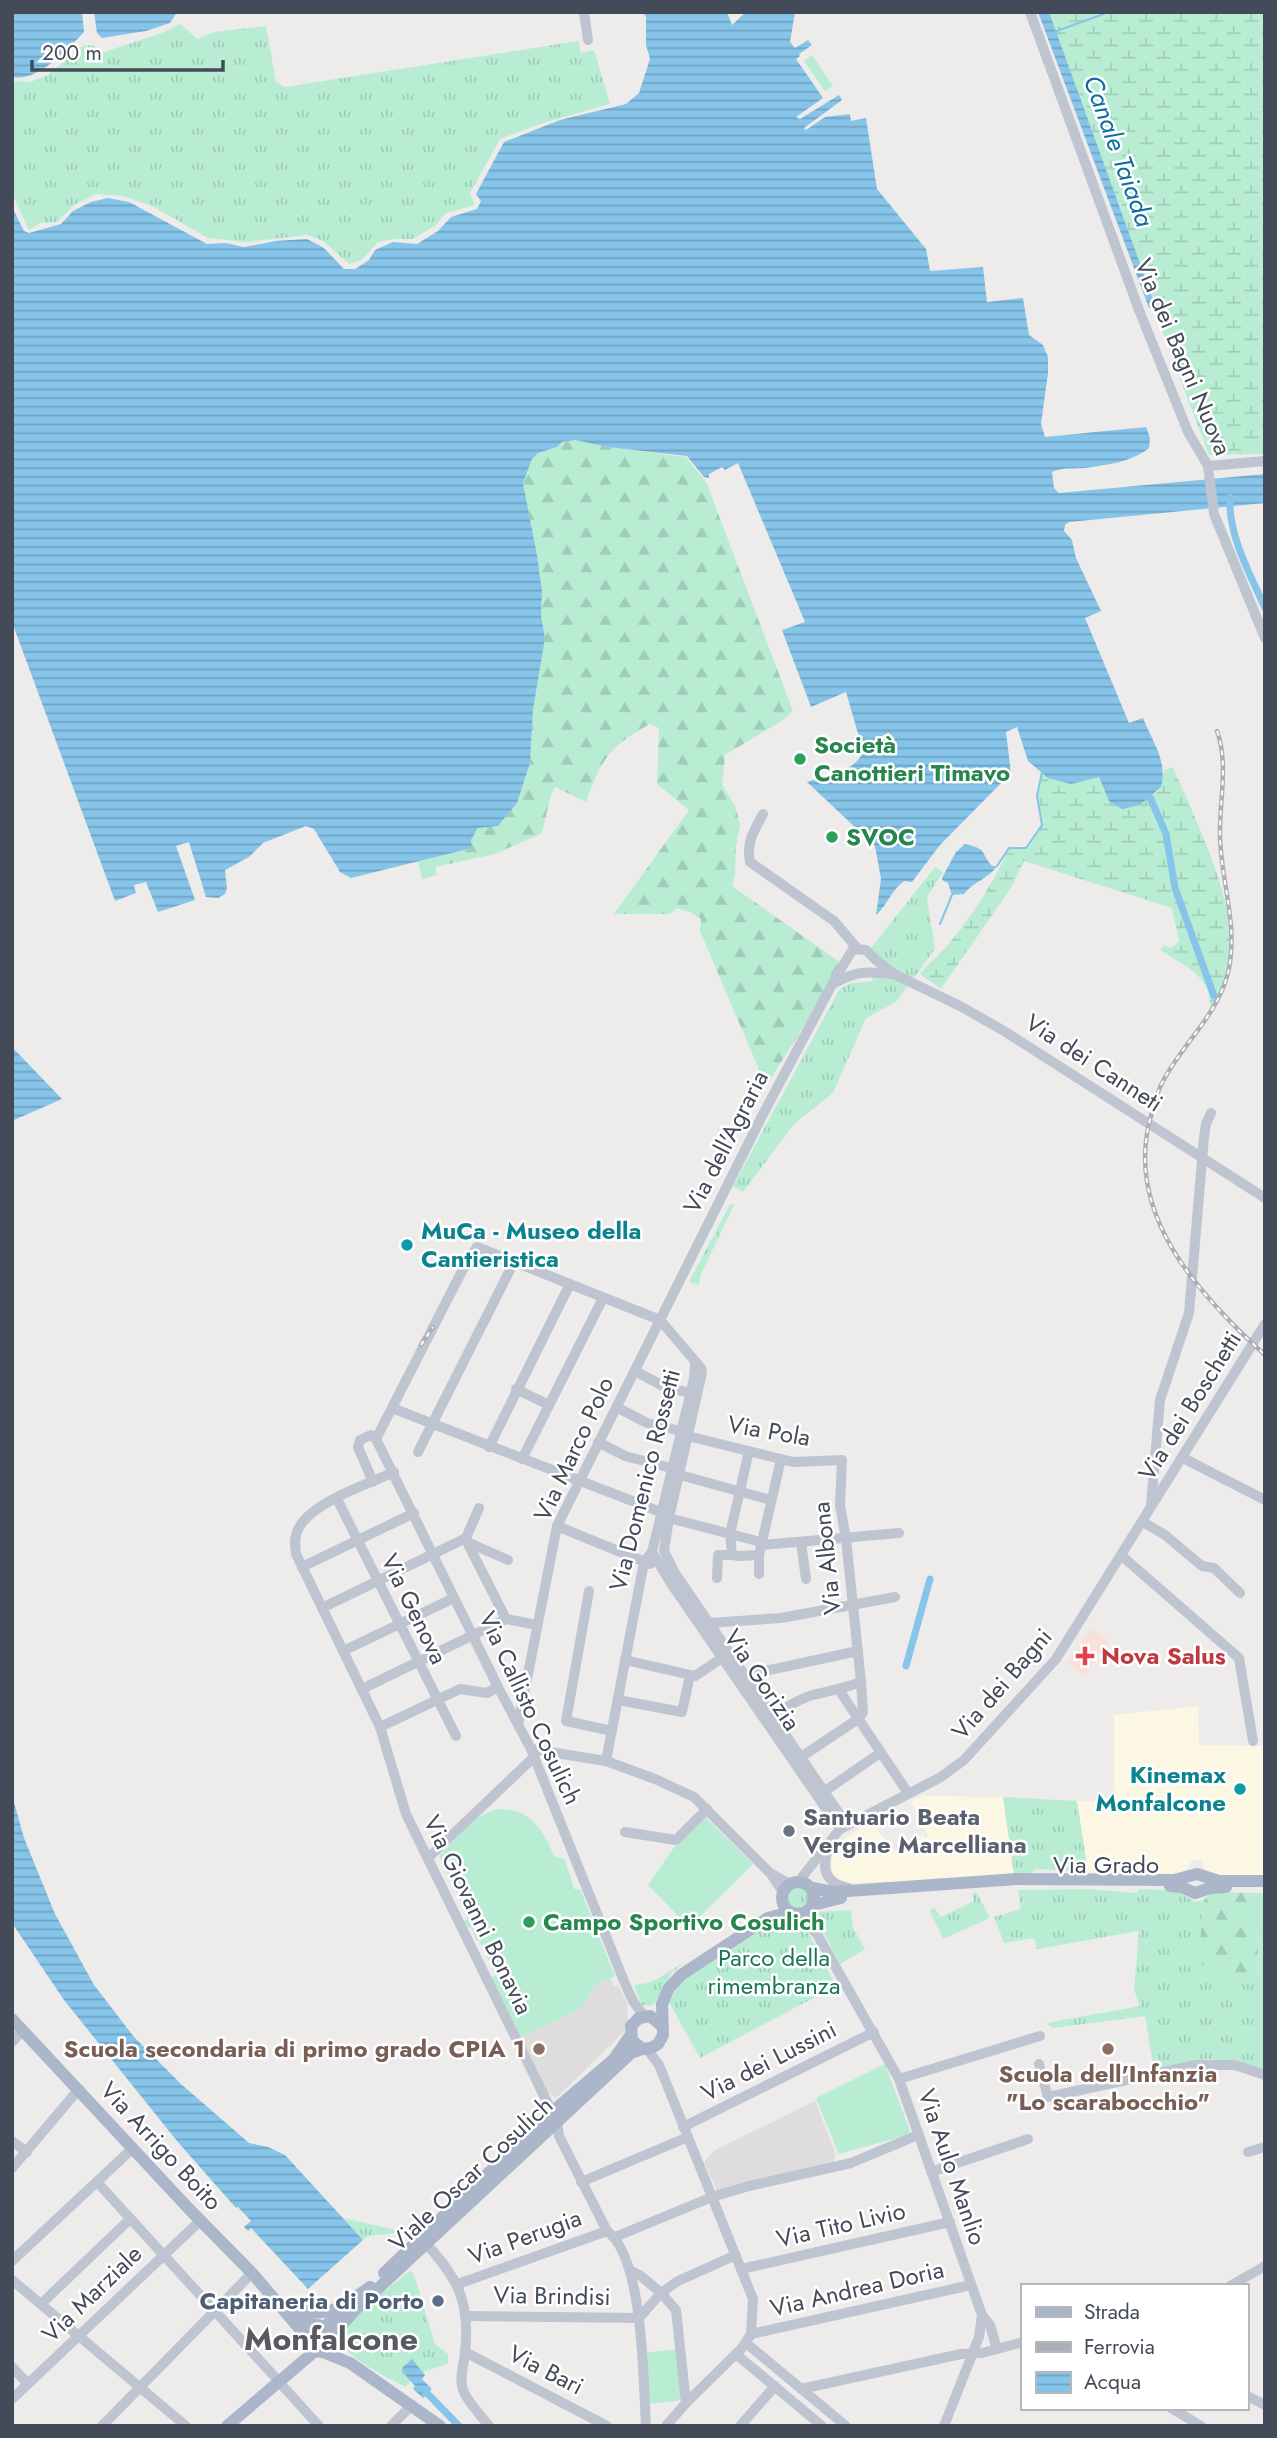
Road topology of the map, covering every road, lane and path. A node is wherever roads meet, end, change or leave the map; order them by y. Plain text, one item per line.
1 (584, 12) edge
2 (1030, 12) edge
3 (588, 40) dead end
4 (1265, 461) edge
5 (1208, 472) junction
6 (1265, 638) edge
7 (763, 814) dead end
8 (851, 954) junction
9 (873, 957) junction
10 (864, 972) junction
11 (894, 974) junction
12 (832, 985) junction
13 (1211, 1113) dead end
14 (1202, 1158) junction
15 (1265, 1198) edge
16 (514, 1262) junction
17 (570, 1284) junction
18 (603, 1298) junction
19 (660, 1320) junction
20 (1265, 1324) edge
21 (695, 1361) junction
22 (635, 1371) junction
23 (516, 1389) junction
24 (691, 1394) junction
25 (549, 1405) junction
26 (616, 1407) junction
27 (392, 1408) junction
28 (431, 1424) junction
29 (683, 1434) junction
30 (376, 1439) junction
31 (598, 1442) junction
32 (489, 1447) junction
33 (749, 1451) junction
34 (418, 1452) dead end
35 (1184, 1458) junction
36 (522, 1459) junction
37 (782, 1459) junction
38 (842, 1460) joint
39 (394, 1472) junction
40 (676, 1472) junction
41 (578, 1481) junction
42 (373, 1482) junction
43 (740, 1492) junction
44 (337, 1499) junction
45 (771, 1500) junction
46 (1265, 1500) edge
47 (479, 1508) dead end
48 (1151, 1509) junction
49 (414, 1513) junction
50 (665, 1515) junction
51 (1143, 1522) junction
52 (557, 1526) junction
53 (899, 1533) dead end
54 (730, 1534) junction
55 (846, 1539) junction
56 (467, 1540) junction
57 (357, 1541) junction
58 (802, 1542) junction
59 (760, 1550) junction
60 (664, 1551) joint
61 (652, 1552) junction
62 (433, 1555) junction
63 (732, 1555) junction
64 (1122, 1556) junction
65 (508, 1560) dead end
66 (644, 1562) junction
67 (302, 1567) junction
68 (661, 1569) junction
69 (759, 1574) dead end
70 (717, 1578) dead end
71 (806, 1579) dead end
72 (377, 1582) junction
73 (589, 1591) dead end
74 (1240, 1593) dead end
75 (895, 1597) dead end
76 (454, 1598) junction
77 (853, 1604) junction
78 (322, 1608) junction
79 (506, 1619) junction
80 (709, 1623) junction
81 (398, 1624) junction
82 (537, 1625) junction
83 (473, 1636) junction
84 (343, 1651) junction
85 (858, 1651) junction
86 (722, 1658) junction
87 (625, 1660) junction
88 (417, 1662) junction
89 (690, 1675) junction
90 (746, 1675) junction
91 (861, 1682) junction
92 (498, 1687) junction
93 (362, 1689) junction
94 (839, 1690) junction
95 (436, 1700) junction
96 (618, 1700) junction
97 (773, 1717) junction
98 (858, 1719) junction
99 (518, 1725) junction
100 (380, 1727) junction
101 (612, 1731) junction
102 (456, 1737) dead end
103 (1253, 1741) dead end
104 (532, 1753) junction
105 (880, 1753) junction
106 (801, 1757) junction
107 (606, 1761) junction
108 (825, 1791) junction
109 (908, 1793) junction
110 (707, 1809) junction
111 (840, 1831) junction
112 (625, 1832) dead end
113 (428, 1858) junction
114 (1188, 1877) junction
115 (1265, 1881) edge
116 (1204, 1883) junction
117 (1265, 1887) edge
118 (796, 1888) junction
119 (861, 1891) junction
120 (1190, 1891) junction
121 (812, 1906) junction
122 (794, 1913) junction
123 (768, 1918) junction
124 (817, 1934) junction
125 (662, 2004) junction
126 (643, 2018) junction
127 (12, 2019) edge
128 (661, 2025) junction
129 (23, 2030) junction
130 (874, 2032) junction
131 (630, 2036) junction
132 (1040, 2036) dead end
133 (12, 2042) edge
134 (649, 2047) junction
135 (1039, 2064) dead end
136 (1265, 2075) edge
137 (900, 2079) junction
138 (79, 2089) junction
139 (554, 2117) junction
140 (685, 2132) junction
141 (918, 2135) junction
142 (1028, 2139) dead end
143 (12, 2141) edge
144 (1265, 2147) edge
145 (133, 2148) junction
146 (1248, 2151) dead end
147 (27, 2152) junction
148 (12, 2168) edge
149 (931, 2172) junction
150 (97, 2182) junction
151 (581, 2182) junction
152 (712, 2197) junction
153 (130, 2219) junction
154 (201, 2220) junction
155 (950, 2222) junction
156 (611, 2234) junction
157 (424, 2241) junction
158 (736, 2255) junction
159 (163, 2256) junction
160 (12, 2261) edge
161 (1265, 2266) edge
162 (741, 2269) junction
163 (631, 2272) junction
164 (252, 2273) junction
165 (12, 2280) edge
166 (458, 2284) junction
167 (1234, 2284) edge
168 (971, 2285) junction
169 (370, 2287) junction
170 (661, 2293) junction
171 (276, 2299) junction
172 (41, 2304) junction
173 (214, 2312) junction
174 (982, 2315) junction
175 (466, 2316) junction
176 (639, 2318) junction
177 (327, 2331) junction
178 (79, 2336) junction
179 (748, 2338) junction
180 (1021, 2343) edge
181 (313, 2345) junction
182 (997, 2349) junction
183 (465, 2352) junction
184 (972, 2353) junction
185 (737, 2354) junction
186 (350, 2364) junction
187 (12, 2368) edge
188 (277, 2379) junction
189 (28, 2384) junction
190 (775, 2386) junction
191 (140, 2387) junction
192 (801, 2389) junction
193 (1249, 2397) edge
194 (12, 2399) edge
195 (686, 2403) junction
196 (412, 2404) junction
197 (1265, 2405) edge
198 (1174, 2410) edge
199 (945, 2425) edge
200 (102, 2426) edge
201 (186, 2426) edge
202 (227, 2426) edge
203 (319, 2426) edge
204 (391, 2426) edge
205 (440, 2426) edge
206 (489, 2426) edge
207 (607, 2426) edge
208 (646, 2426) edge
209 (666, 2426) edge
210 (740, 2426) edge
211 (822, 2426) edge
212 (846, 2426) edge
213 (1201, 2426) edge

1 - 3 street
2 - 5 street, Via dei Bagni Nuova
4 - 5 street
5 - 6 street, Via dei Bagni Nuova
7 - 8 street
8 - 9 street
8 - 10 street
8 - 12 street, Via dell'Agraria
9 - 10 street
9 - 11 street, Via dei Canneti
10 - 11 street, Via dei Canneti
10 - 12 street
11 - 14 street, Via dei Canneti
12 - 19 street, Via dell'Agraria
13 - 14 street, Via dei Bagni
14 - 15 street, Via dei Canneti
14 - 48 street, Via dei Bagni
16 - 17 street
16 - 27 street
16 - 28 street
17 - 18 street
17 - 23 street
18 - 19 street
18 - 25 street
19 - 21 street
19 - 22 street, Via Marco Polo
20 - 35 street, Via dei Boschetti
21 - 24 street, Via Domenico Rossetti
21 - 29 street, Via Domenico Rossetti
22 - 24 street
22 - 26 street, Via Marco Polo
23 - 25 street
23 - 32 street
24 - 29 street, Via Domenico Rossetti
25 - 36 street
26 - 29 street, Via Pola
26 - 31 street, Via Marco Polo
27 - 28 street
27 - 30 street
28 - 32 street
28 - 34 street
29 - 33 street, Via Pola
29 - 40 street, Via Domenico Rossetti
30 - 39 street, Via Callisto Cosulich
30 - 42 street
31 - 40 street
31 - 41 street, Via Marco Polo
32 - 36 street
33 - 37 street, Via Pola
33 - 43 street
35 - 46 street
35 - 48 street, Via dei Boschetti
36 - 41 street
37 - 38 street, Via Pola
37 - 45 street
38 - 55 street, Via Albona
39 - 42 street, Via Giovanni Bonavia
39 - 49 street, Via Callisto Cosulich
40 - 43 street
40 - 50 street, Via Domenico Rossetti
41 - 50 street
41 - 52 street, Via Marco Polo
42 - 44 street, Via Giovanni Bonavia
43 - 45 street
43 - 54 street
44 - 57 street, Via Genova
44 - 67 street, Via Giovanni Bonavia
45 - 59 street
47 - 56 street
48 - 51 street, Via dei Bagni
49 - 57 street
49 - 62 street, Via Callisto Cosulich
50 - 54 street
50 - 60 street, Via Domenico Rossetti
50 - 61 street, Via Domenico Rossetti
51 - 64 street, Via dei Bagni
51 - 74 street
52 - 66 street
52 - 82 street, Via Marco Polo
53 - 55 street
54 - 59 street
54 - 63 street
55 - 58 street
55 - 77 street, Via Albona
56 - 62 street
56 - 65 street
56 - 79 street
57 - 67 street
57 - 72 street, Via Genova
58 - 59 street
58 - 71 street
59 - 63 street
59 - 69 street
60 - 80 street, Via Gorizia
61 - 66 street, Via Domenico Rossetti
61 - 68 street, Via Gorizia
62 - 72 street
62 - 76 street, Via Callisto Cosulich
63 - 70 street
64 - 103 street
64 - 109 street, Via dei Bagni
66 - 68 street
66 - 87 street, Via Domenico Rossetti
67 - 78 street, Via Giovanni Bonavia
68 - 86 street, Via Gorizia
72 - 78 street
72 - 81 street, Via Genova
73 - 101 street
75 - 77 street
76 - 81 street
76 - 83 street, Via Callisto Cosulich
77 - 80 street
77 - 85 street, Via Albona
78 - 84 street, Via Giovanni Bonavia
79 - 82 street
79 - 83 street
80 - 90 street, Via Gorizia
81 - 84 street
81 - 88 street, Via Genova
82 - 99 street, Via Marco Polo
83 - 88 street
83 - 92 street, Via Callisto Cosulich
84 - 93 street, Via Giovanni Bonavia
85 - 90 street
85 - 91 street, Via Albona
86 - 89 street
86 - 111 street, Via Gorizia
87 - 89 street
87 - 96 street, Via Domenico Rossetti
88 - 93 street
88 - 95 street, Via Genova
89 - 96 street
90 - 97 street, Via Gorizia
91 - 94 street
91 - 98 street, Via Albona
92 - 95 street
92 - 99 street, Via Callisto Cosulich
93 - 100 street, Via Giovanni Bonavia
94 - 97 street
94 - 98 street
95 - 100 street
95 - 102 street, Via Genova
96 - 101 street, Via Domenico Rossetti
97 - 106 street, Via Gorizia
98 - 105 street
98 - 106 street
99 - 104 street, Via Callisto Cosulich
100 - 113 street, Via Giovanni Bonavia
101 - 107 street, Via Domenico Rossetti
104 - 107 street
104 - 113 street
104 - 126 street, Via Callisto Cosulich
105 - 108 street
105 - 109 street
106 - 108 street, Via Gorizia
107 - 110 street
108 - 111 street, Via Gorizia
109 - 111 street, Via dei Bagni
110 - 112 street
110 - 118 street
111 - 118 street
111 - 119 street
113 - 139 street, Via Giovanni Bonavia
114 - 116 main road, Via Grado
114 - 119 main road, Via Grado
114 - 120 main road, Via Grado
115 - 116 main road, Via Grado
116 - 117 main road, Via Grado
116 - 120 main road, Via Grado
118 - 119 main road, Via Grado
118 - 121 main road
118 - 122 main road
118 - 123 main road
120 - 121 main road, Via Grado
121 - 122 main road, Via Grado
121 - 124 street, Via Aulo Manlio
122 - 123 main road, Via Grado
122 - 124 street, Via Aulo Manlio
123 - 125 main road
124 - 130 street, Via Aulo Manlio
125 - 126 main road
125 - 128 main road
126 - 128 main road
126 - 131 main road, Via Callisto Cosulich
127 - 129 main road, Via Arrigo Boito
128 - 134 main road
129 - 133 street
129 - 138 main road, Via Arrigo Boito
130 - 137 street, Via Aulo Manlio
130 - 140 street, Via dei Lussini
131 - 134 main road
131 - 139 main road, Viale Oscar Cosulich
132 - 137 street
134 - 139 main road, Viale Oscar Cosulich
134 - 140 street
135 - 136 street
137 - 141 street, Via Aulo Manlio
138 - 145 main road, Via Arrigo Boito
138 - 147 street
139 - 151 street, Via Giovanni Bonavia
139 - 157 main road, Viale Oscar Cosulich
140 - 151 street, Via dei Lussini
140 - 152 street
141 - 149 street, Via Aulo Manlio
141 - 152 street, Via Perugia
142 - 149 street
143 - 147 street
144 - 146 street
145 - 150 street
145 - 154 main road, Via Arrigo Boito
147 - 148 street
149 - 155 street, Via Aulo Manlio
150 - 153 street
150 - 160 street
151 - 156 street, Via Giovanni Bonavia
152 - 156 street, Via Perugia
152 - 158 street
153 - 159 street
153 - 172 street
154 - 159 street, Via Marziale
154 - 164 main road, Via Arrigo Boito
155 - 162 street, Via Tito Livio
155 - 168 street, Via Aulo Manlio
156 - 163 street, Via Giovanni Bonavia
156 - 166 street, Via Perugia
157 - 166 street
157 - 169 main road, Viale Oscar Cosulich
157 - 177 main road, Viale Oscar Cosulich
158 - 162 street
158 - 170 street
159 - 173 street
159 - 178 street, Via Marziale
161 - 167 street
162 - 179 street
163 - 170 street
163 - 176 street, Via Giovanni Bonavia
164 - 171 main road, Via Arrigo Boito
164 - 173 street
165 - 172 street
166 - 175 street
168 - 174 street, Via Aulo Manlio
168 - 179 street, Via Andrea Doria
169 - 171 main road
169 - 177 main road, Viale Oscar Cosulich
170 - 176 street
170 - 195 street
171 - 177 main road, Via Arrigo Boito
171 - 181 main road, Via Arrigo Boito
172 - 178 street
173 - 188 street
173 - 191 street
174 - 182 street, Via Aulo Manlio
174 - 184 street
175 - 176 street, Via Brindisi
175 - 183 street
176 - 208 street, Via Giovanni Bonavia
177 - 181 main road
177 - 181 main road
177 - 186 main road
178 - 189 street, Via Marziale
178 - 191 street
179 - 185 street
179 - 192 street
180 - 182 street
181 - 186 main road
181 - 188 main road
182 - 184 street
183 - 206 street
183 - 207 street, Via Bari
184 - 192 street
184 - 199 street
185 - 190 street
185 - 195 street
186 - 196 main road
187 - 189 street
188 - 202 main road
188 - 203 street
189 - 194 street, Via Marziale
190 - 210 street
190 - 211 street
191 - 200 street
191 - 201 street
192 - 212 street
193 - 197 street
195 - 209 street
196 - 204 street
196 - 205 main road
198 - 213 street

